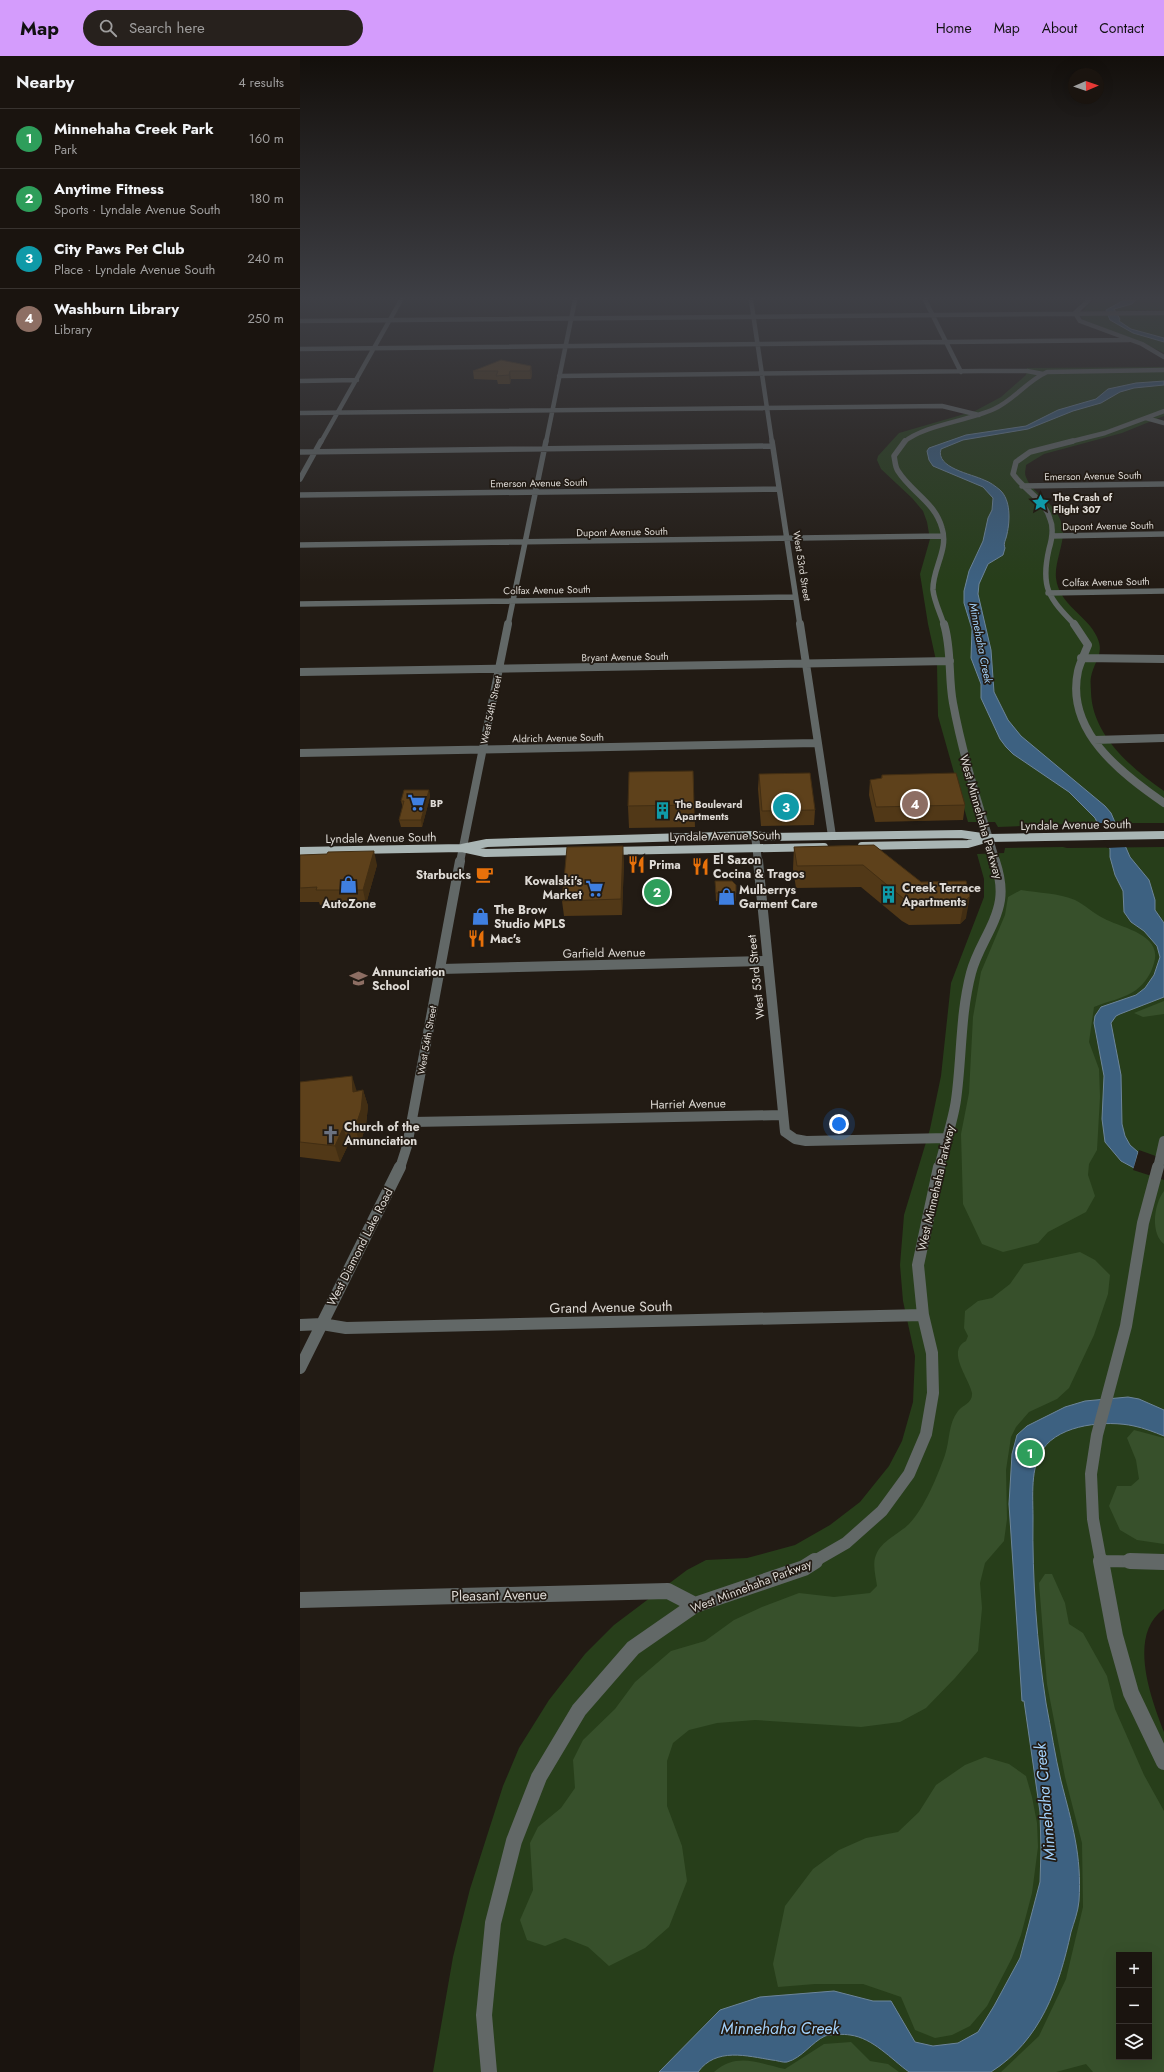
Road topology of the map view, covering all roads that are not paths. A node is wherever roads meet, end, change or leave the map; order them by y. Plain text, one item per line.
1 (348, 394) edge
2 (556, 394) edge
3 (764, 394) edge
4 (1018, 394) edge
5 (766, 408) junction
6 (553, 410) junction
7 (1164, 411) edge
8 (300, 413) edge
9 (337, 413) junction
10 (979, 415) junction
11 (1146, 418) junction
12 (1164, 423) edge
13 (772, 446) junction
14 (544, 448) junction
15 (300, 452) edge
16 (315, 452) junction
17 (300, 479) edge
18 (1164, 484) edge
19 (1022, 486) junction
20 (779, 489) junction
21 (536, 492) junction
22 (300, 495) edge
23 (1164, 534) edge
24 (944, 536) junction
25 (1052, 536) junction
26 (786, 538) junction
27 (526, 542) junction
28 (300, 545) edge
29 (1164, 591) edge
30 (1048, 593) junction
31 (795, 597) junction
32 (514, 600) junction
33 (300, 604) edge
34 (1164, 659) edge
35 (950, 662) junction
36 (1080, 662) junction
37 (805, 664) junction
38 (500, 668) junction
39 (300, 672) edge
40 (1164, 738) edge
41 (1094, 740) junction
42 (817, 743) junction
43 (483, 750) junction
44 (300, 753) edge
45 (1164, 804) edge
46 (755, 835) junction
47 (1164, 835) edge
48 (832, 836) junction
49 (989, 838) junction
50 (830, 846) edge
51 (853, 846) edge
52 (462, 848) junction
53 (756, 848) junction
54 (300, 851) edge
55 (587, 851) edge
56 (602, 851) edge
57 (768, 961) junction
58 (440, 969) junction
59 (782, 1115) junction
60 (412, 1122) junction
61 (948, 1138) junction
62 (1163, 1146) edge
63 (923, 1315) junction
64 (322, 1324) junction
65 (300, 1325) edge
66 (300, 1368) edge
67 (1102, 1562) junction
68 (1164, 1562) edge
69 (300, 1600) edge
70 (696, 1604) junction
71 (1164, 1762) edge
72 (489, 2072) edge

1 - 9 street
2 - 6 street, West 54th Street
3 - 5 street, West 53rd Street
4 - 10 street, West Minnehaha Parkway
5 - 6 street
5 - 10 street
5 - 13 street, West 53rd Street
6 - 9 street
6 - 14 street, West 54th Street
7 - 11 street
8 - 9 street
9 - 16 street
10 - 24 street, West Minnehaha Parkway
11 - 12 street
11 - 19 street
13 - 14 street
13 - 20 street, West 53rd Street
14 - 16 street
14 - 21 street, West 54th Street
15 - 16 street
16 - 17 street
18 - 19 street, Emerson Avenue South
19 - 25 street
20 - 21 street, Emerson Avenue South
20 - 26 street, West 53rd Street
21 - 22 street, Emerson Avenue South
21 - 27 street, West 54th Street
23 - 25 street, Dupont Avenue South
24 - 26 street, Dupont Avenue South
24 - 35 street, West Minnehaha Parkway
25 - 30 street
26 - 27 street, Dupont Avenue South
26 - 31 street, West 53rd Street
27 - 28 street, Dupont Avenue South
27 - 32 street, West 54th Street
29 - 30 street, Colfax Avenue South
30 - 36 street
31 - 32 street, Colfax Avenue South
31 - 37 street, West 53rd Street
32 - 33 street, Colfax Avenue South
32 - 38 street, West 54th Street
34 - 36 street
35 - 37 street, Bryant Avenue South
35 - 49 street, West Minnehaha Parkway
36 - 41 street
37 - 38 street, Bryant Avenue South
37 - 42 street, West 53rd Street
38 - 39 street, Bryant Avenue South
38 - 43 street, West 54th Street
40 - 41 street
41 - 45 street
42 - 43 street, Aldrich Avenue South
42 - 48 street, West 53rd Street
43 - 44 street, Aldrich Avenue South
43 - 52 street, West 54th Street
46 - 48 main road, Lyndale Avenue South
46 - 52 main road, Lyndale Avenue South
46 - 53 street, West 53rd Street
47 - 49 main road, Lyndale Avenue South
48 - 49 main road, Lyndale Avenue South
49 - 51 main road, Lyndale Avenue South
49 - 61 street, West Minnehaha Parkway
50 - 53 main road, Lyndale Avenue South
52 - 54 main road, Lyndale Avenue South
52 - 55 main road, Lyndale Avenue South
52 - 58 street, West 54th Street
53 - 56 main road, Lyndale Avenue South
53 - 57 street, West 53rd Street
57 - 58 street, Garfield Avenue
57 - 59 street, West 53rd Street
58 - 60 street, West 54th Street
59 - 60 street, Harriet Avenue
59 - 61 street
60 - 64 street, West Diamond Lake Road
61 - 63 street, West Minnehaha Parkway
62 - 67 street
63 - 64 street, Grand Avenue South
63 - 70 street, West Minnehaha Parkway
64 - 65 street, Grand Avenue South
64 - 66 street, West Diamond Lake Road
67 - 68 street
67 - 71 street
69 - 70 street, Pleasant Avenue
70 - 72 street, West Minnehaha Parkway

